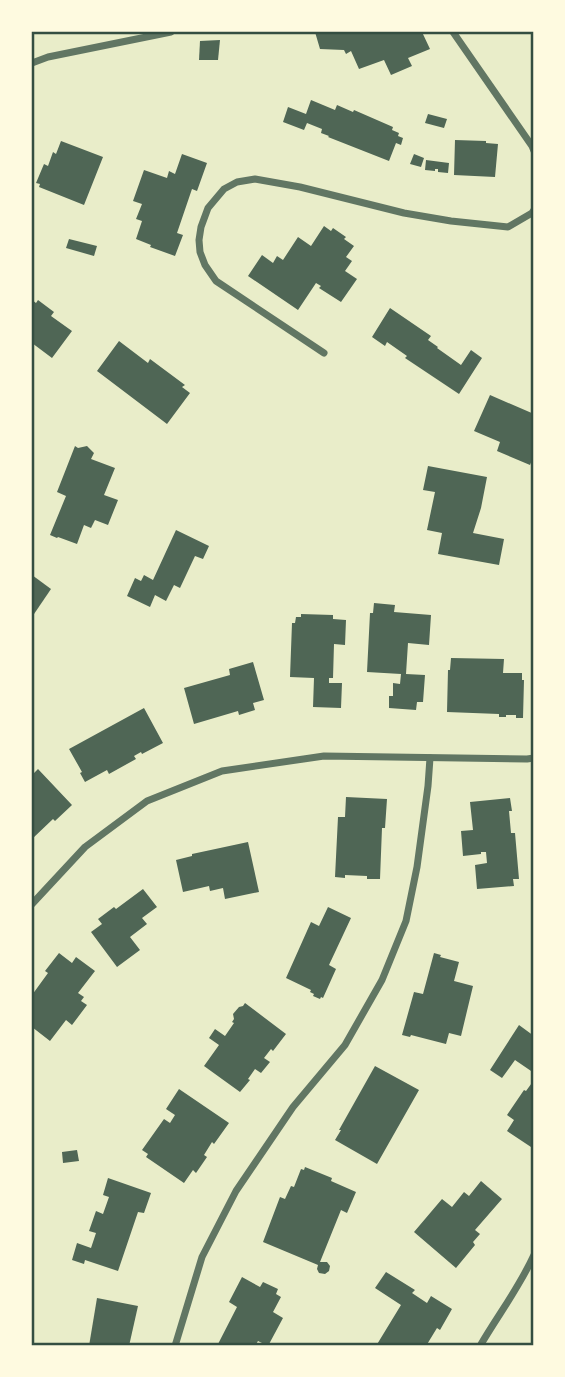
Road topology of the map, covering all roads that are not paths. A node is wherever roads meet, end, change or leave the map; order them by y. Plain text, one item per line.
1 (171, 32) edge
2 (453, 32) edge
3 (32, 63) edge
4 (534, 151) edge
5 (534, 210) edge
6 (324, 353) dead end
7 (430, 758) junction
8 (534, 758) edge
9 (32, 904) edge
10 (534, 1255) edge
11 (175, 1346) edge
12 (480, 1346) edge

1 - 3 street
2 - 4 street
5 - 6 street
7 - 8 street
7 - 9 street
7 - 11 street
10 - 12 street

